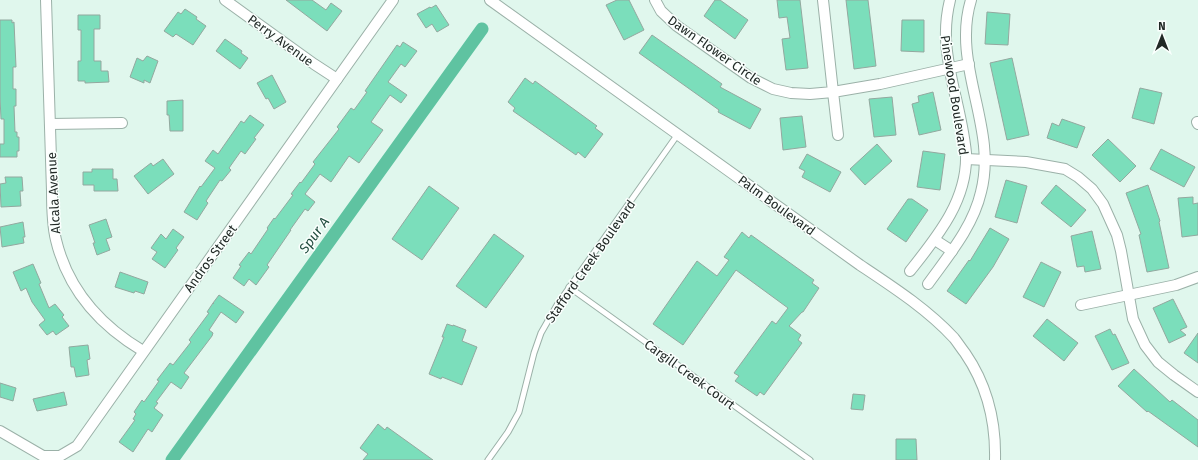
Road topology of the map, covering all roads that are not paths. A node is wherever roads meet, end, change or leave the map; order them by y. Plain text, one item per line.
1 (46, 0) edge
2 (225, 0) edge
3 (393, 0) edge
4 (490, 0) edge
5 (655, 0) edge
6 (823, 0) edge
7 (950, 0) edge
8 (971, 0) edge
9 (969, 64) junction
10 (949, 68) junction
11 (337, 79) junction
12 (833, 92) junction
13 (122, 123) dead end
14 (50, 124) junction
15 (678, 134) junction
16 (838, 135) dead end
17 (966, 159) junction
18 (986, 160) junction
19 (935, 240) junction
20 (952, 251) junction
21 (910, 271) dead end
22 (1198, 277) edge
23 (928, 284) dead end
24 (570, 287) junction
25 (1129, 295) junction
26 (1081, 305) dead end
27 (143, 351) junction
28 (1198, 392) edge
29 (0, 431) edge
30 (488, 460) edge
31 (810, 460) edge
32 (994, 460) edge

1 - 14 street, Alcala Avenue
2 - 11 street, Perry Avenue
3 - 11 street, Andros Street
4 - 15 street, Palm Boulevard
5 - 12 street, Dawn Flower Circle
6 - 12 street
7 - 10 street, Pinewood Boulevard
8 - 9 street, Pinewood Boulevard
9 - 10 street, Dawn Flower Circle
9 - 18 street, Pinewood Boulevard
10 - 12 street, Dawn Flower Circle
10 - 17 street, Pinewood Boulevard
11 - 27 street, Andros Street
12 - 16 street
13 - 14 street
14 - 27 street, Alcala Avenue
15 - 24 lane, Stafford Creek Boulevard
15 - 32 street, Palm Boulevard
17 - 18 street
17 - 19 street, Pinewood Boulevard
18 - 20 street, Pinewood Boulevard
18 - 25 street
19 - 20 street
19 - 21 street, Pinewood Boulevard
20 - 23 street, Pinewood Boulevard
22 - 25 street
24 - 30 lane, Stafford Creek Boulevard
24 - 31 lane, Cargill Creek Court
25 - 26 street
25 - 28 street
27 - 29 street, Andros Street

